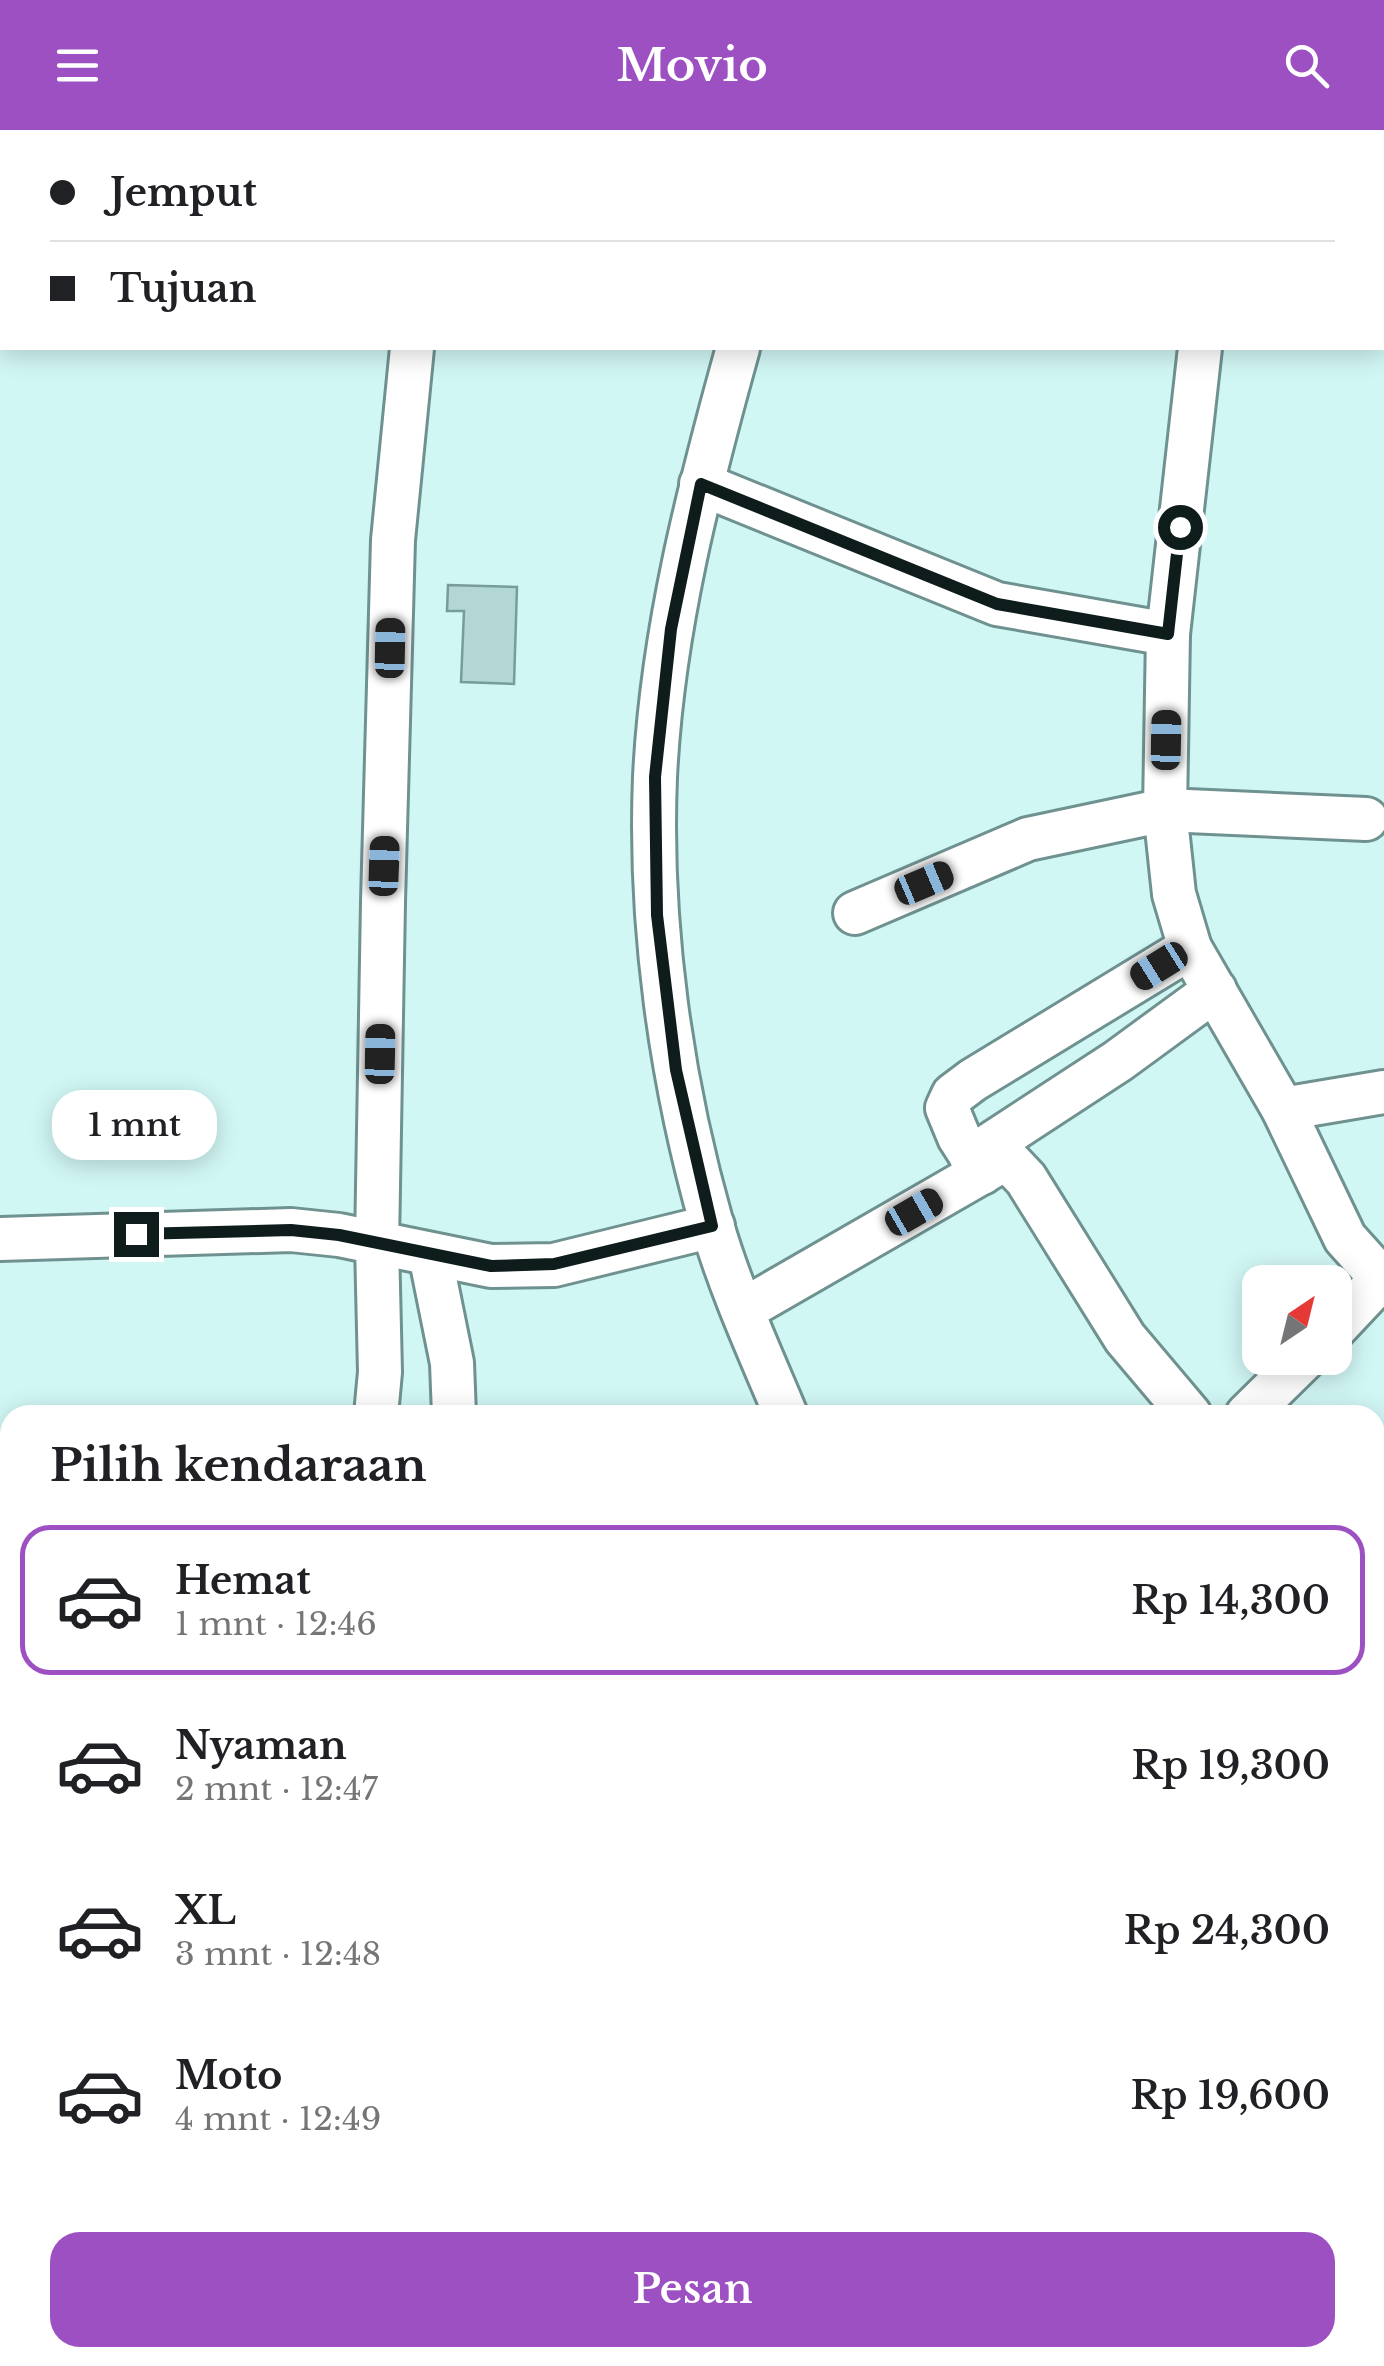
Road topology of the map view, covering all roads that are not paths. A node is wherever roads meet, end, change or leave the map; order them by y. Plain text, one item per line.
1 (412, 350) edge
2 (737, 350) edge
3 (1200, 350) edge
4 (701, 484) junction
5 (1168, 634) junction
6 (1164, 810) junction
7 (1366, 820) dead end
8 (855, 913) dead end
9 (1190, 948) junction
10 (1215, 990) junction
11 (1384, 1092) edge
12 (1283, 1109) junction
13 (976, 1165) junction
14 (712, 1226) junction
15 (0, 1239) edge
16 (376, 1244) junction
17 (430, 1254) junction
18 (1382, 1276) edge
19 (1352, 1309) edge
20 (743, 1310) junction
21 (1289, 1375) edge
22 (377, 1405) edge
23 (454, 1405) edge
24 (782, 1405) edge
25 (1181, 1405) edge
26 (1258, 1405) edge

1 - 16 street
2 - 4 street
3 - 5 street
4 - 5 street
4 - 14 street
5 - 6 street
6 - 7 street
6 - 8 street
6 - 9 street
9 - 10 street
9 - 13 street
10 - 12 street
10 - 13 street
11 - 12 street
12 - 18 street
13 - 20 street
13 - 25 street
14 - 17 street
14 - 20 street
15 - 16 street
16 - 17 street
16 - 22 street
17 - 23 street
18 - 19 street
20 - 24 street
21 - 26 street

